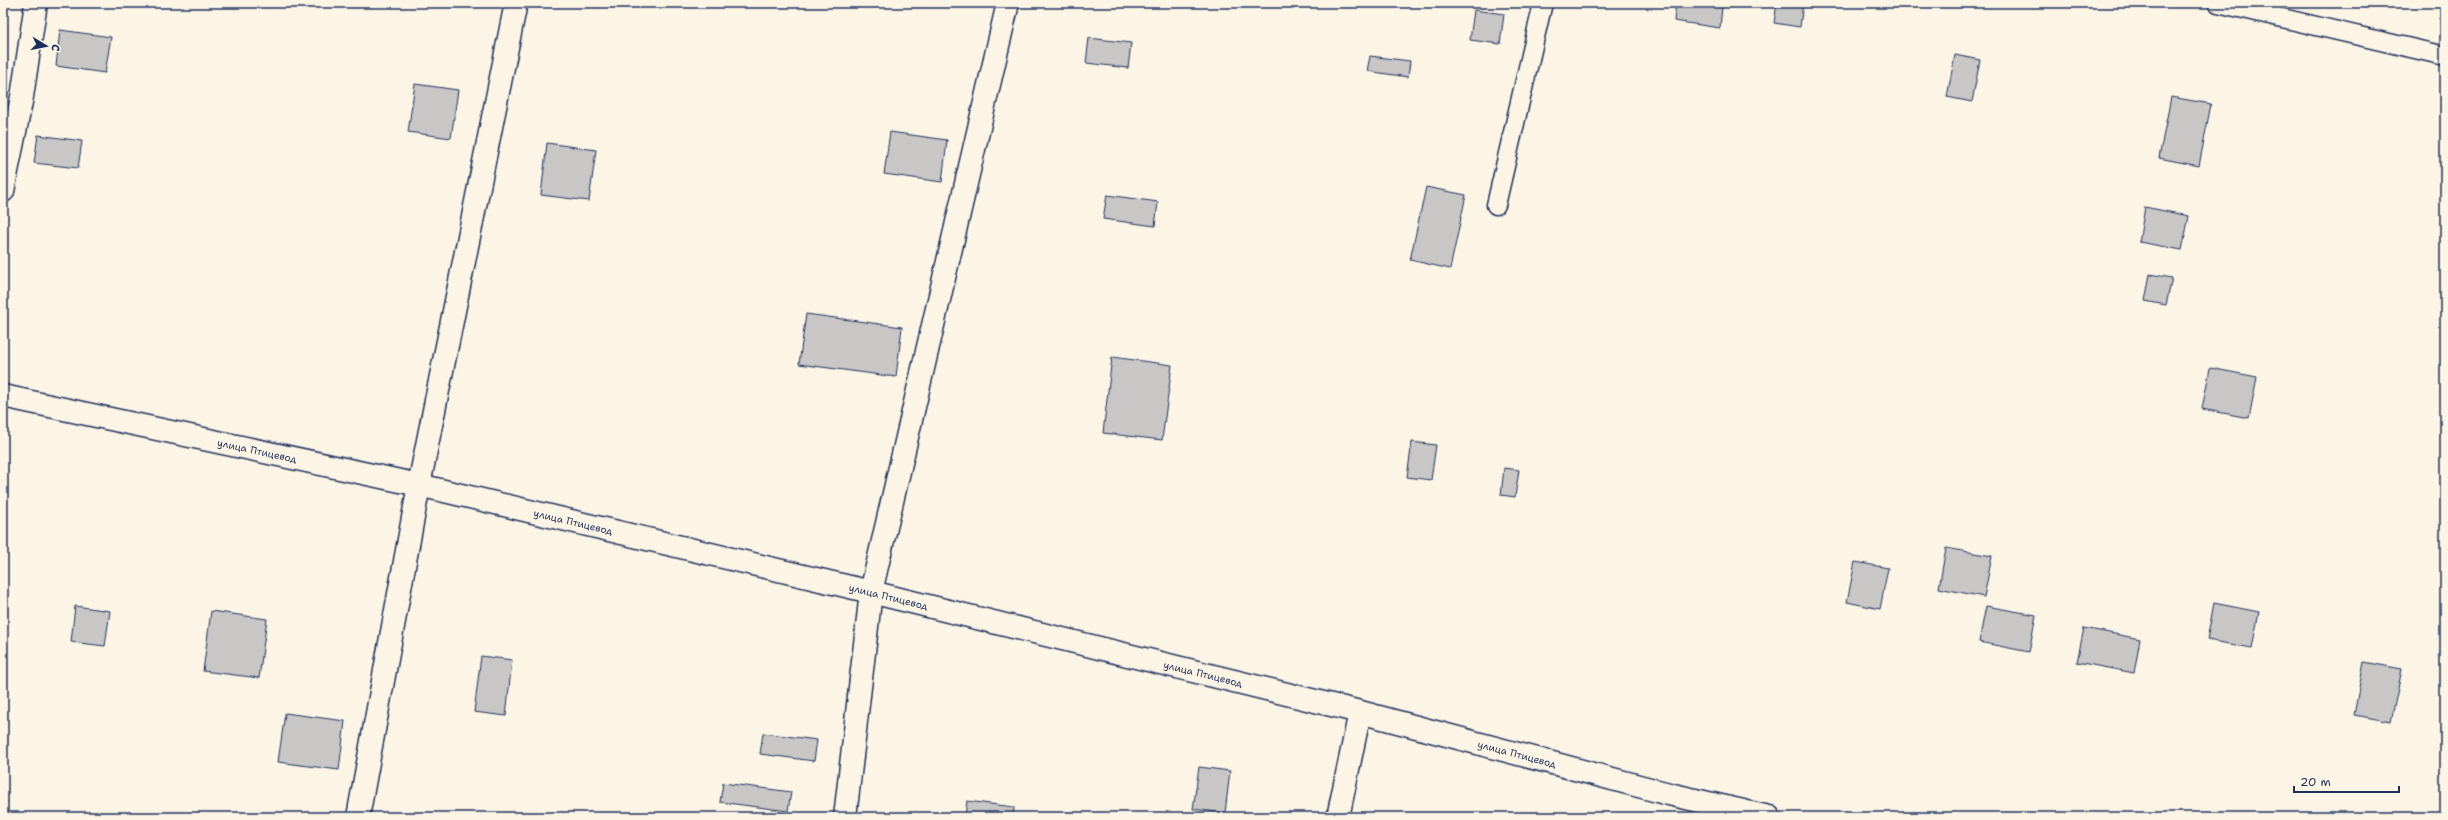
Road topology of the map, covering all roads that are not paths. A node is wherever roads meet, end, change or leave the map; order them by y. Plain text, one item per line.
1 (36, 3) edge
2 (516, 3) edge
3 (1008, 3) edge
4 (1543, 3) edge
5 (2218, 3) edge
6 (2251, 6) edge
7 (2445, 56) edge
8 (3, 191) edge
9 (1496, 205) dead end
10 (3, 396) edge
11 (419, 485) junction
12 (871, 592) junction
13 (1360, 712) junction
14 (358, 817) edge
15 (845, 817) edge
16 (1338, 817) edge
17 (1769, 817) edge

1 - 8 street
2 - 11 street
3 - 12 street
4 - 9 lane
5 - 6 lane
6 - 7 lane
10 - 11 street, улица Птицевод
11 - 12 street, улица Птицевод
11 - 14 street
12 - 13 street, улица Птицевод
12 - 15 street
13 - 16 street
13 - 17 street, улица Птицевод

